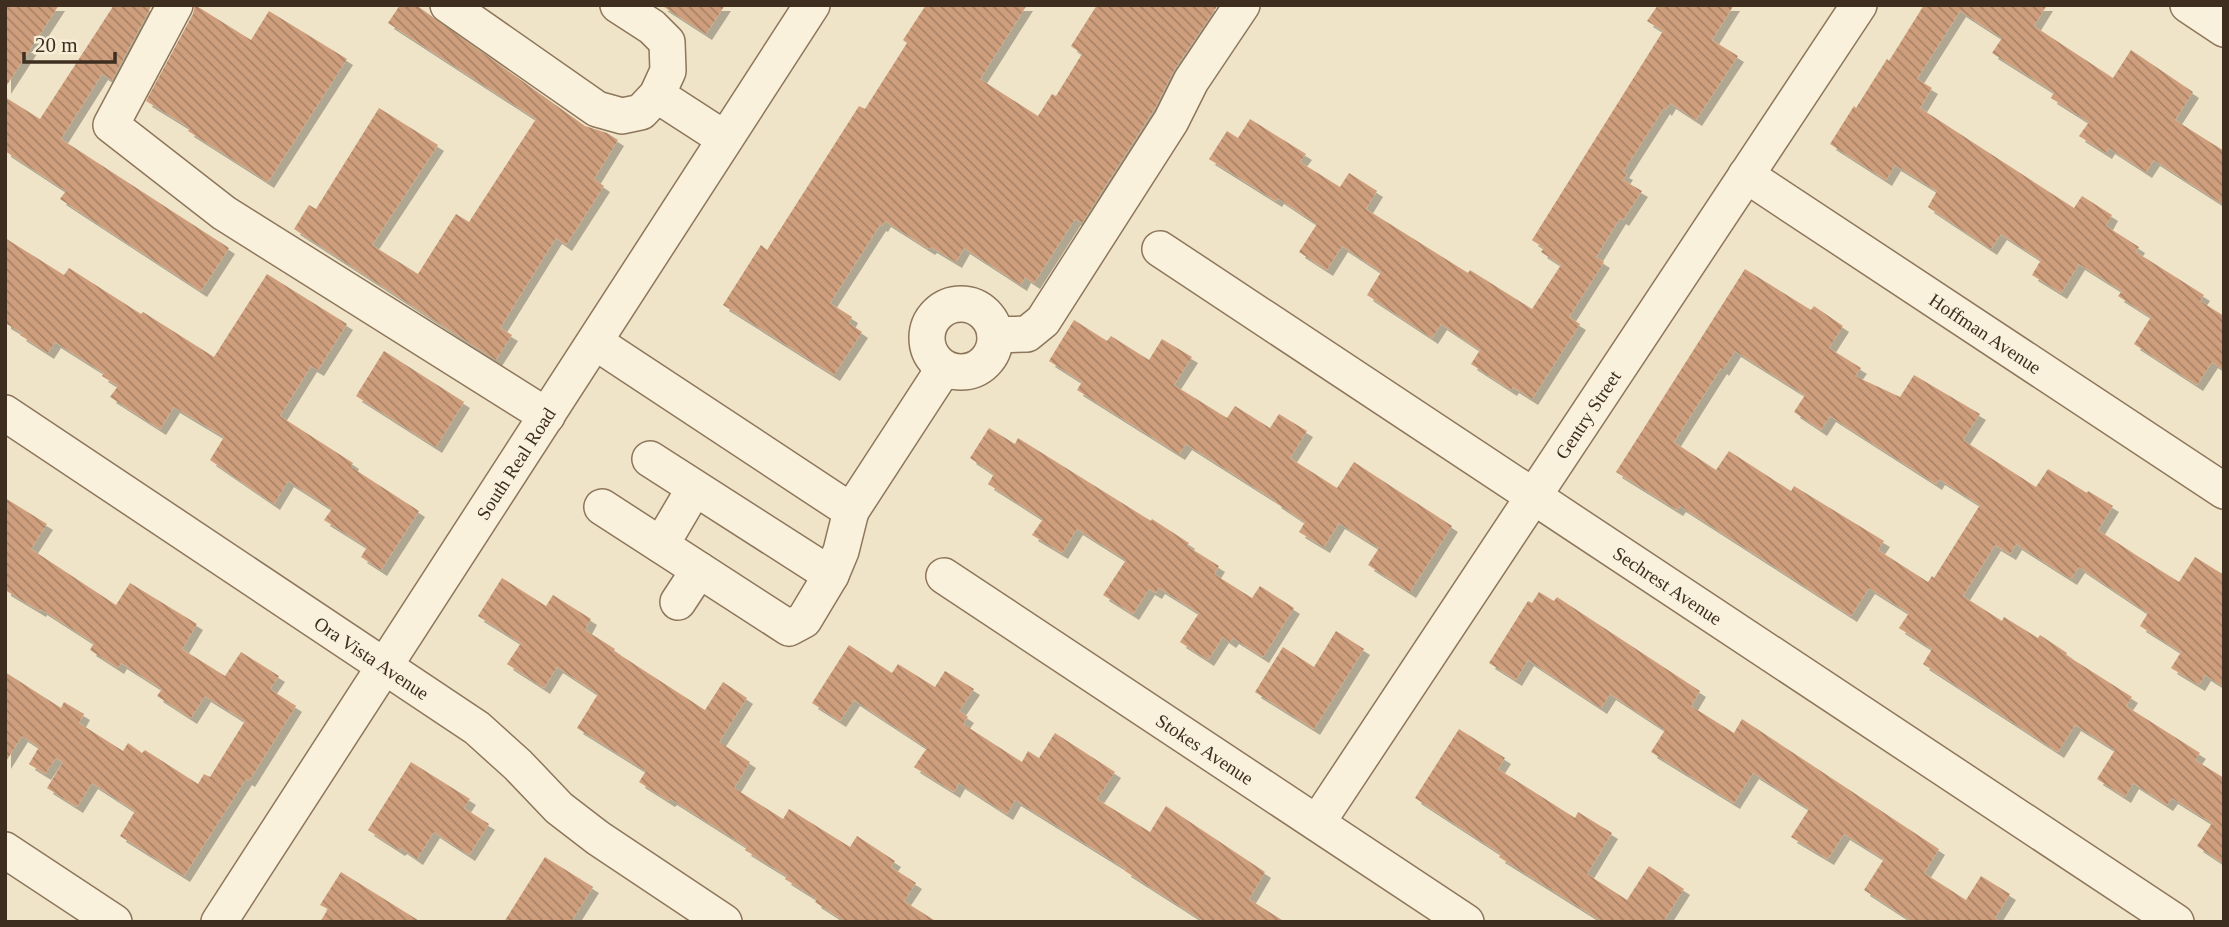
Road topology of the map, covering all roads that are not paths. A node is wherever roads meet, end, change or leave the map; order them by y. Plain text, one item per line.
1 (175, 5) edge
2 (448, 5) edge
3 (618, 5) edge
4 (812, 5) edge
5 (1242, 5) edge
6 (1858, 5) edge
7 (2188, 5) edge
8 (2224, 29) edge
9 (657, 95) junction
10 (725, 139) junction
11 (1746, 175) junction
12 (1160, 249) dead end
13 (995, 335) junction
14 (595, 342) junction
15 (944, 368) junction
16 (5, 413) edge
17 (547, 416) junction
18 (650, 459) dead end
19 (695, 489) junction
20 (2224, 491) edge
21 (1534, 496) junction
22 (602, 507) dead end
23 (851, 511) junction
24 (661, 545) junction
25 (699, 570) junction
26 (831, 575) junction
27 (944, 576) dead end
28 (678, 602) dead end
29 (385, 665) junction
30 (1317, 823) junction
31 (5, 849) edge
32 (687, 912) edge
33 (114, 922) edge
34 (219, 922) edge
35 (724, 922) edge
36 (1466, 922) edge
37 (2176, 922) edge

1 - 17 street
2 - 9 street
3 - 9 street
4 - 10 street, South Real Road
5 - 13 street
6 - 11 street, Gentry Street
7 - 8 street
9 - 10 street
10 - 14 street, South Real Road
11 - 20 street, Hoffman Avenue
11 - 21 street, Gentry Street
12 - 21 street, Sechrest Avenue
13 - 15 street
13 - 15 street
14 - 17 street, South Real Road
14 - 23 street
15 - 23 street
16 - 29 street, Ora Vista Avenue
17 - 29 street, South Real Road
18 - 19 street
19 - 24 street
19 - 26 street
21 - 30 street, Gentry Street
21 - 37 street, Sechrest Avenue
22 - 24 street
23 - 26 street
24 - 25 street
25 - 26 street
25 - 28 street
27 - 30 street, Stokes Avenue
29 - 32 street, Ora Vista Avenue
29 - 34 street, South Real Road
30 - 36 street, Stokes Avenue
31 - 33 street
32 - 35 street, Ora Vista Avenue

